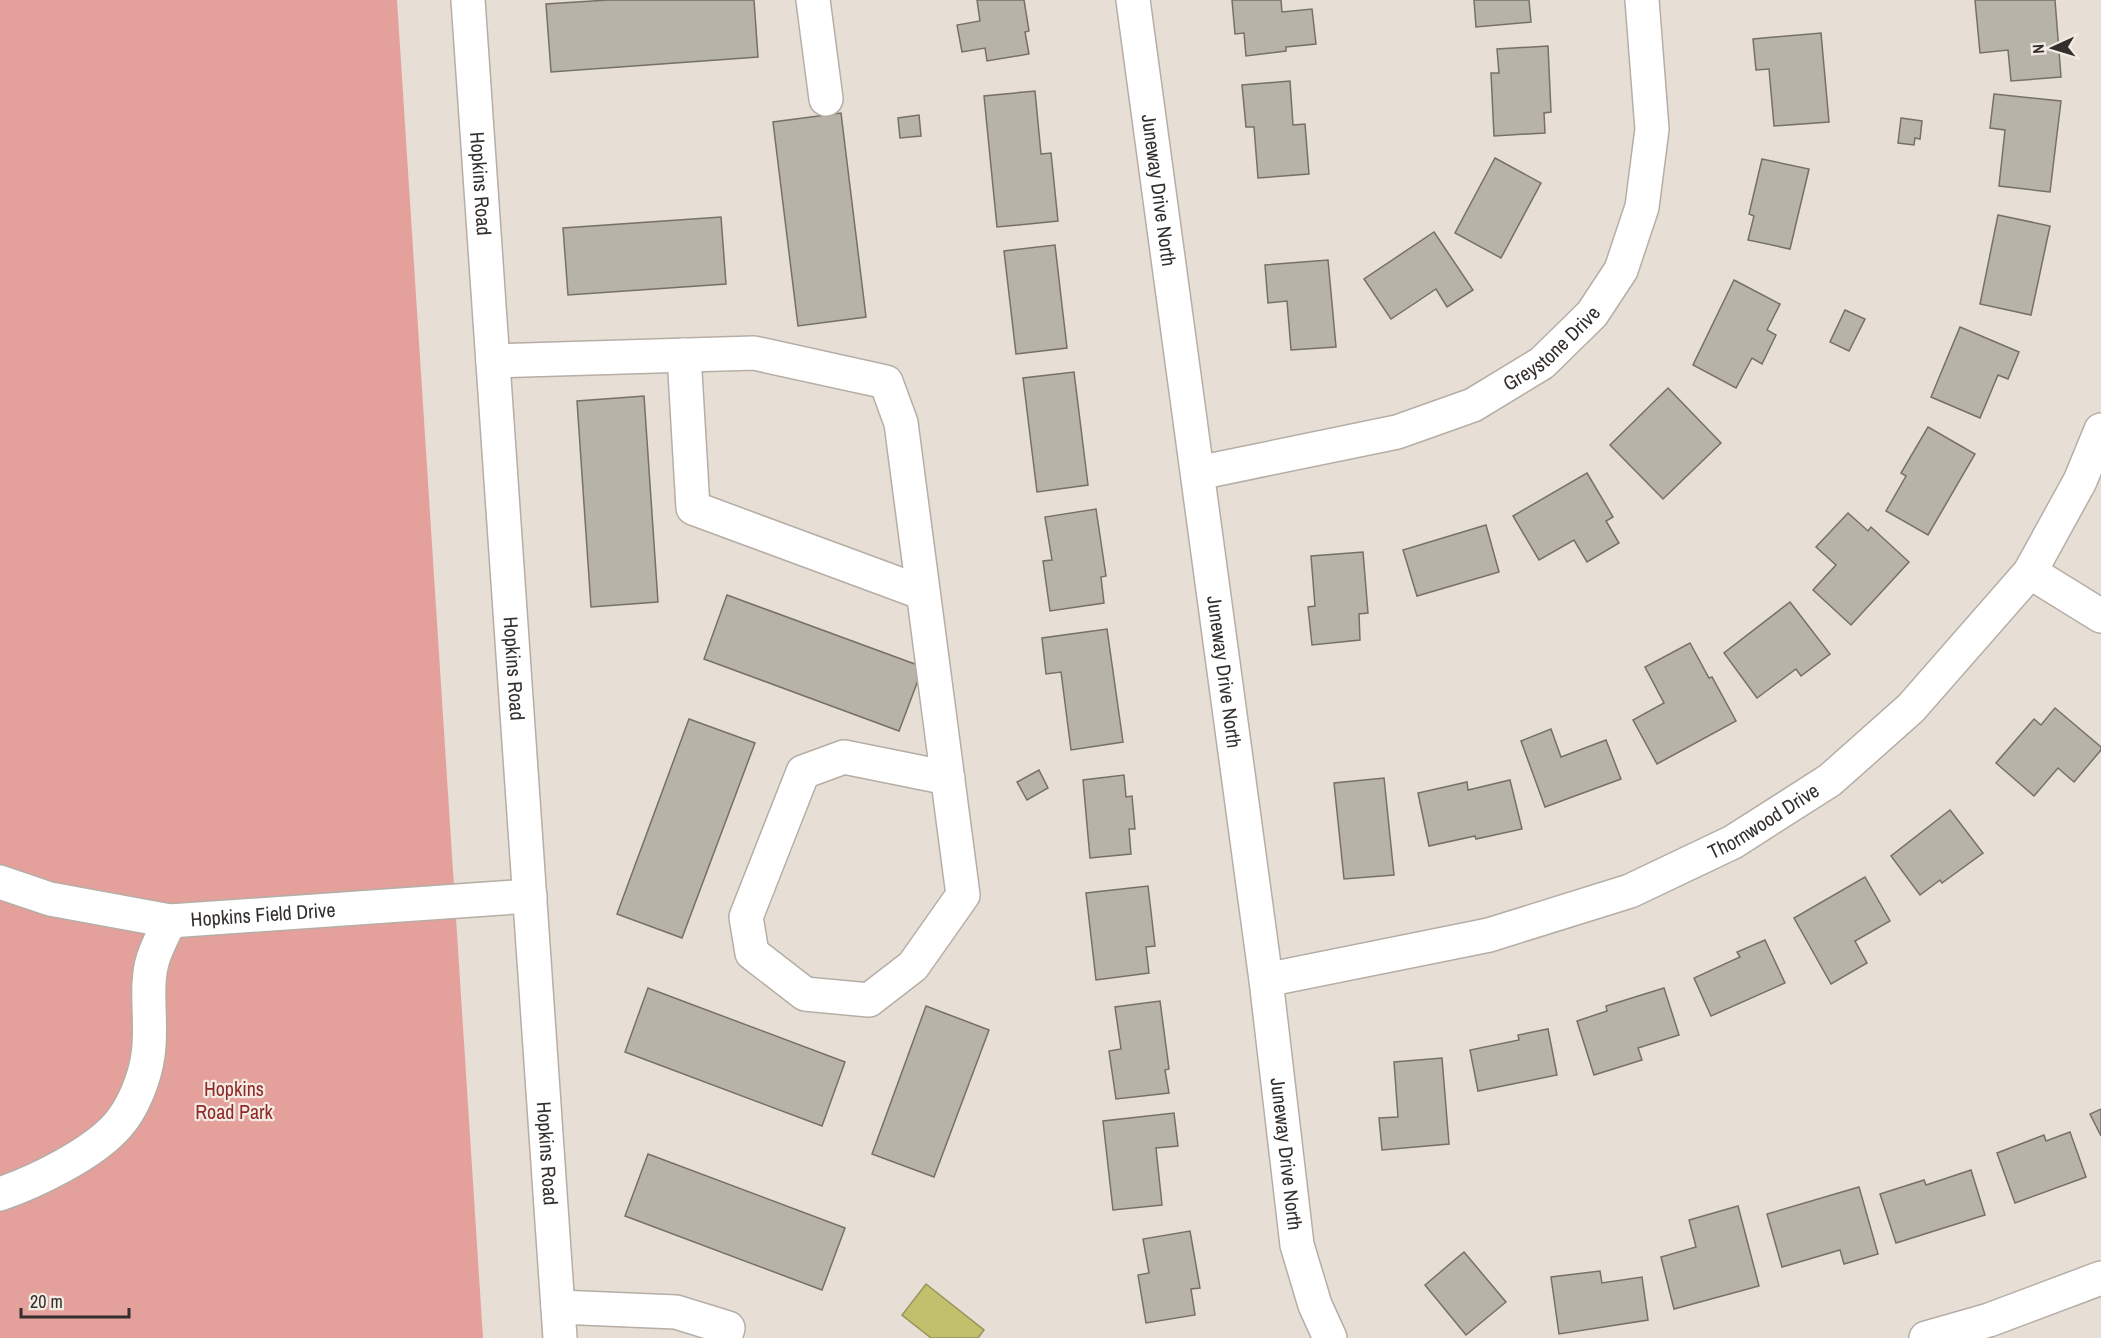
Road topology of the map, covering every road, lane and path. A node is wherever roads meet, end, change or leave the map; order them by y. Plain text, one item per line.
1 (468, 0) edge
2 (813, 0) edge
3 (1134, 0) edge
4 (1642, 0) edge
5 (826, 99) dead end
6 (684, 355) junction
7 (492, 361) junction
8 (2101, 430) edge
9 (1198, 473) junction
10 (2030, 572) junction
11 (923, 593) junction
12 (2101, 616) edge
13 (948, 778) junction
14 (0, 882) edge
15 (531, 896) junction
16 (170, 921) junction
17 (1266, 980) junction
18 (0, 1194) edge
19 (2101, 1278) edge
20 (559, 1322) edge
21 (725, 1338) edge
22 (1330, 1338) edge
23 (1926, 1338) edge

1 - 7 street, Hopkins Road
2 - 5 street
3 - 9 street, Juneway Drive North
4 - 9 street, Greystone Drive
6 - 7 street
6 - 11 street
6 - 11 street
7 - 15 street, Hopkins Road
8 - 10 street, Thornwood Drive
9 - 17 street, Juneway Drive North
10 - 12 street
10 - 17 street, Thornwood Drive
11 - 13 street
13 - 13 street
14 - 16 street, Hopkins Field Drive
15 - 16 street, Hopkins Field Drive
15 - 20 street, Hopkins Road
16 - 18 street
17 - 22 street, Juneway Drive North
19 - 23 street
20 - 21 street

